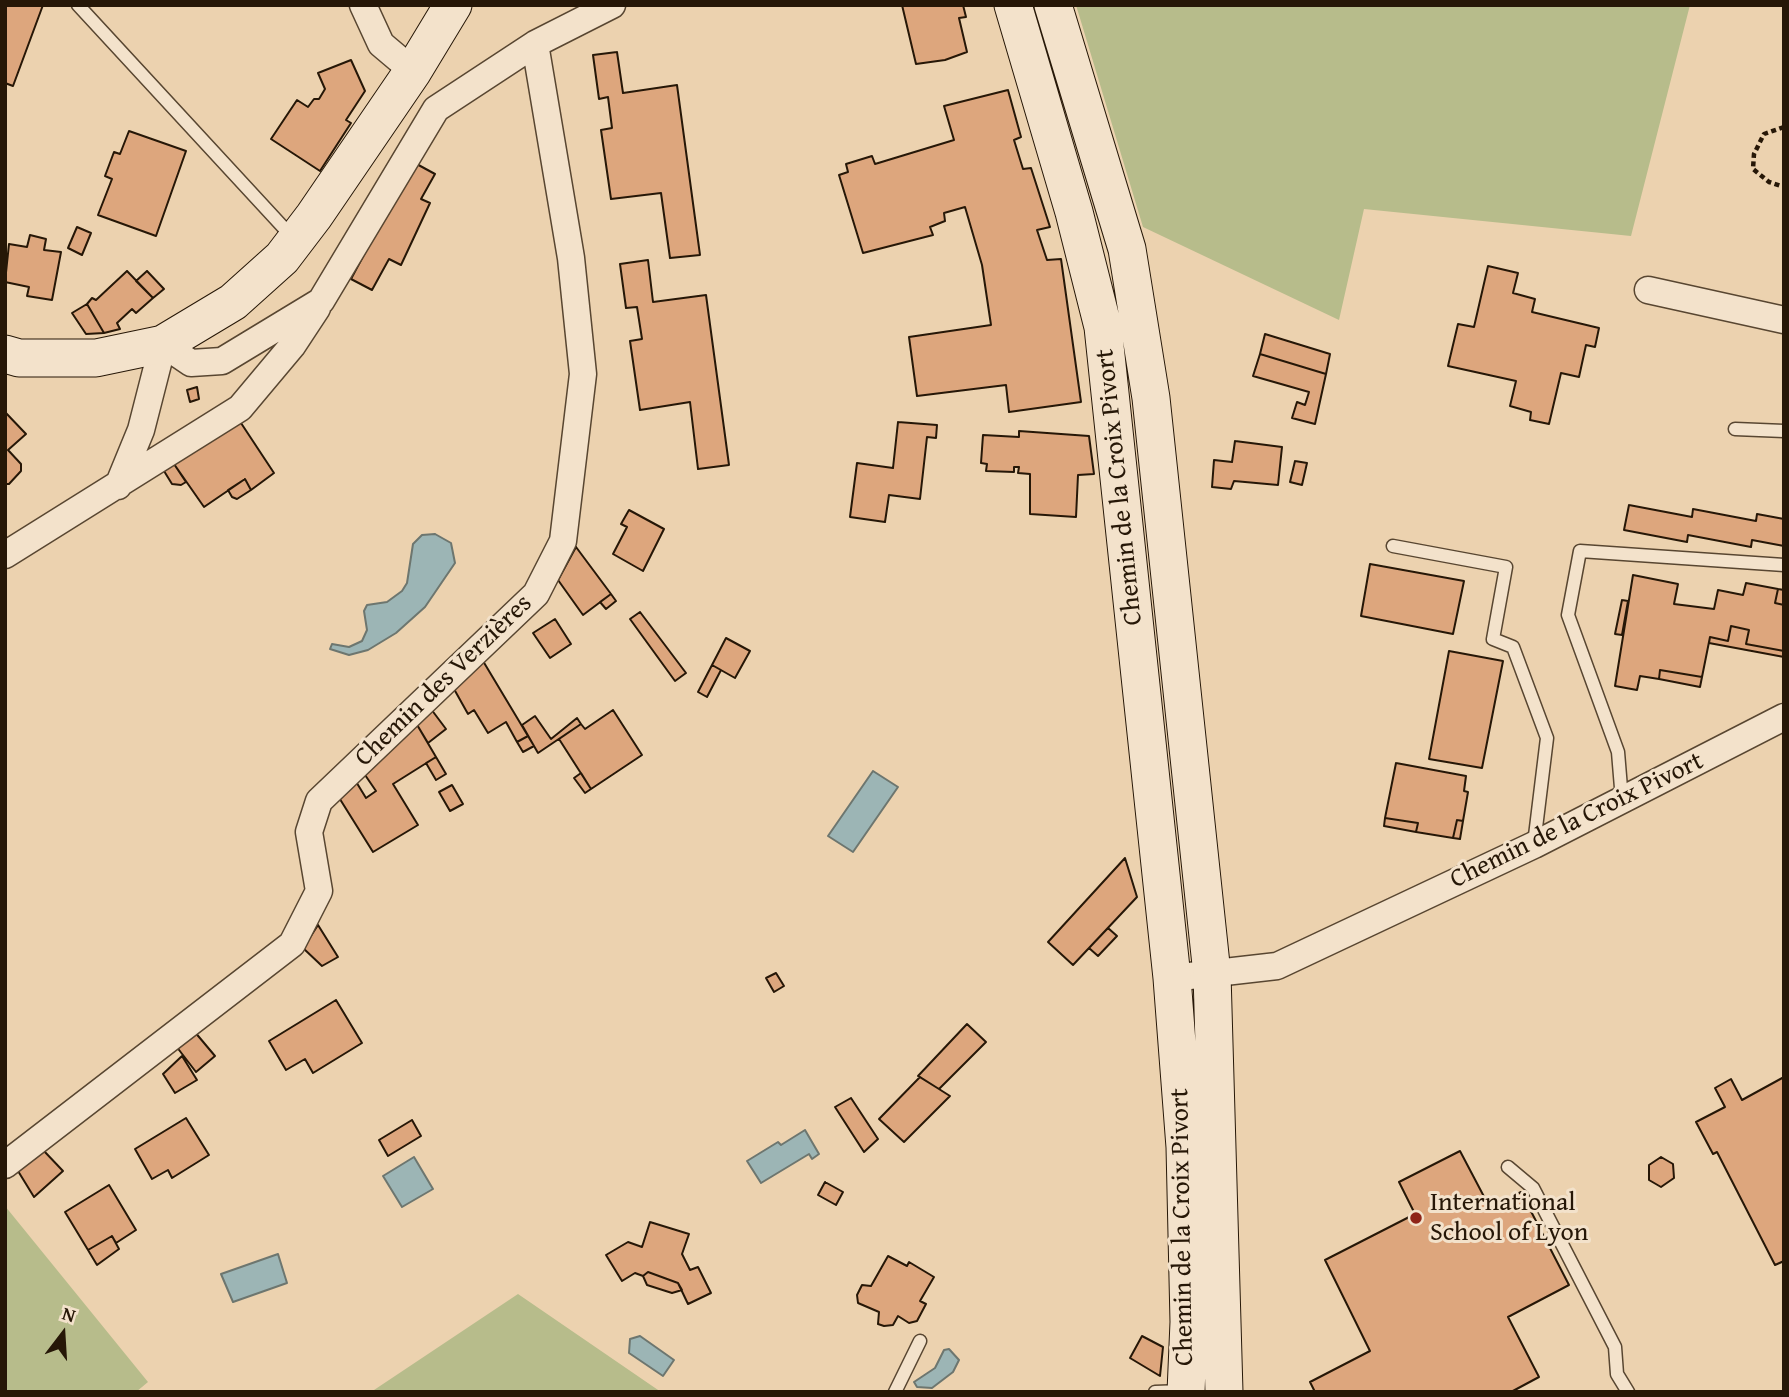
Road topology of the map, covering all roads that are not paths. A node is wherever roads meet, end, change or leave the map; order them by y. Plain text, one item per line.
1 (78, 5) edge
2 (363, 5) edge
3 (453, 5) edge
4 (612, 5) edge
5 (1013, 5) edge
6 (1053, 5) edge
7 (536, 44) junction
8 (413, 71) junction
9 (295, 240) junction
10 (1648, 290) dead end
11 (321, 301) junction
12 (1784, 320) edge
13 (163, 344) junction
14 (5, 354) edge
15 (1735, 429) dead end
16 (1784, 430) edge
17 (118, 486) junction
18 (1393, 546) dead end
19 (5, 555) edge
20 (1784, 565) edge
21 (1784, 717) edge
22 (1622, 800) junction
23 (1534, 845) junction
24 (1212, 974) junction
25 (1172, 978) junction
26 (5, 1165) edge
27 (1508, 1167) dead end
28 (920, 1341) dead end
29 (1175, 1391) edge
30 (895, 1392) edge
31 (1224, 1392) edge
32 (1628, 1392) edge

1 - 9 lane
2 - 8 street
3 - 8 main road
4 - 7 street
5 - 25 main road, Chemin de la Croix Pivort
6 - 24 main road, Chemin de la Croix Pivort
7 - 11 street
7 - 26 street, Chemin des Verzières
8 - 9 main road
9 - 13 main road
10 - 12 street
11 - 13 street
11 - 17 street
13 - 14 main road
13 - 17 street
15 - 16 lane
17 - 19 street
18 - 23 lane
20 - 22 lane
21 - 22 street, Chemin de la Croix Pivort
22 - 23 street, Chemin de la Croix Pivort
23 - 24 street, Chemin de la Croix Pivort
24 - 25 street, Chemin de la Croix Pivort
24 - 31 main road, Chemin de la Croix Pivort
25 - 29 main road, Chemin de la Croix Pivort
27 - 32 lane
28 - 30 lane

